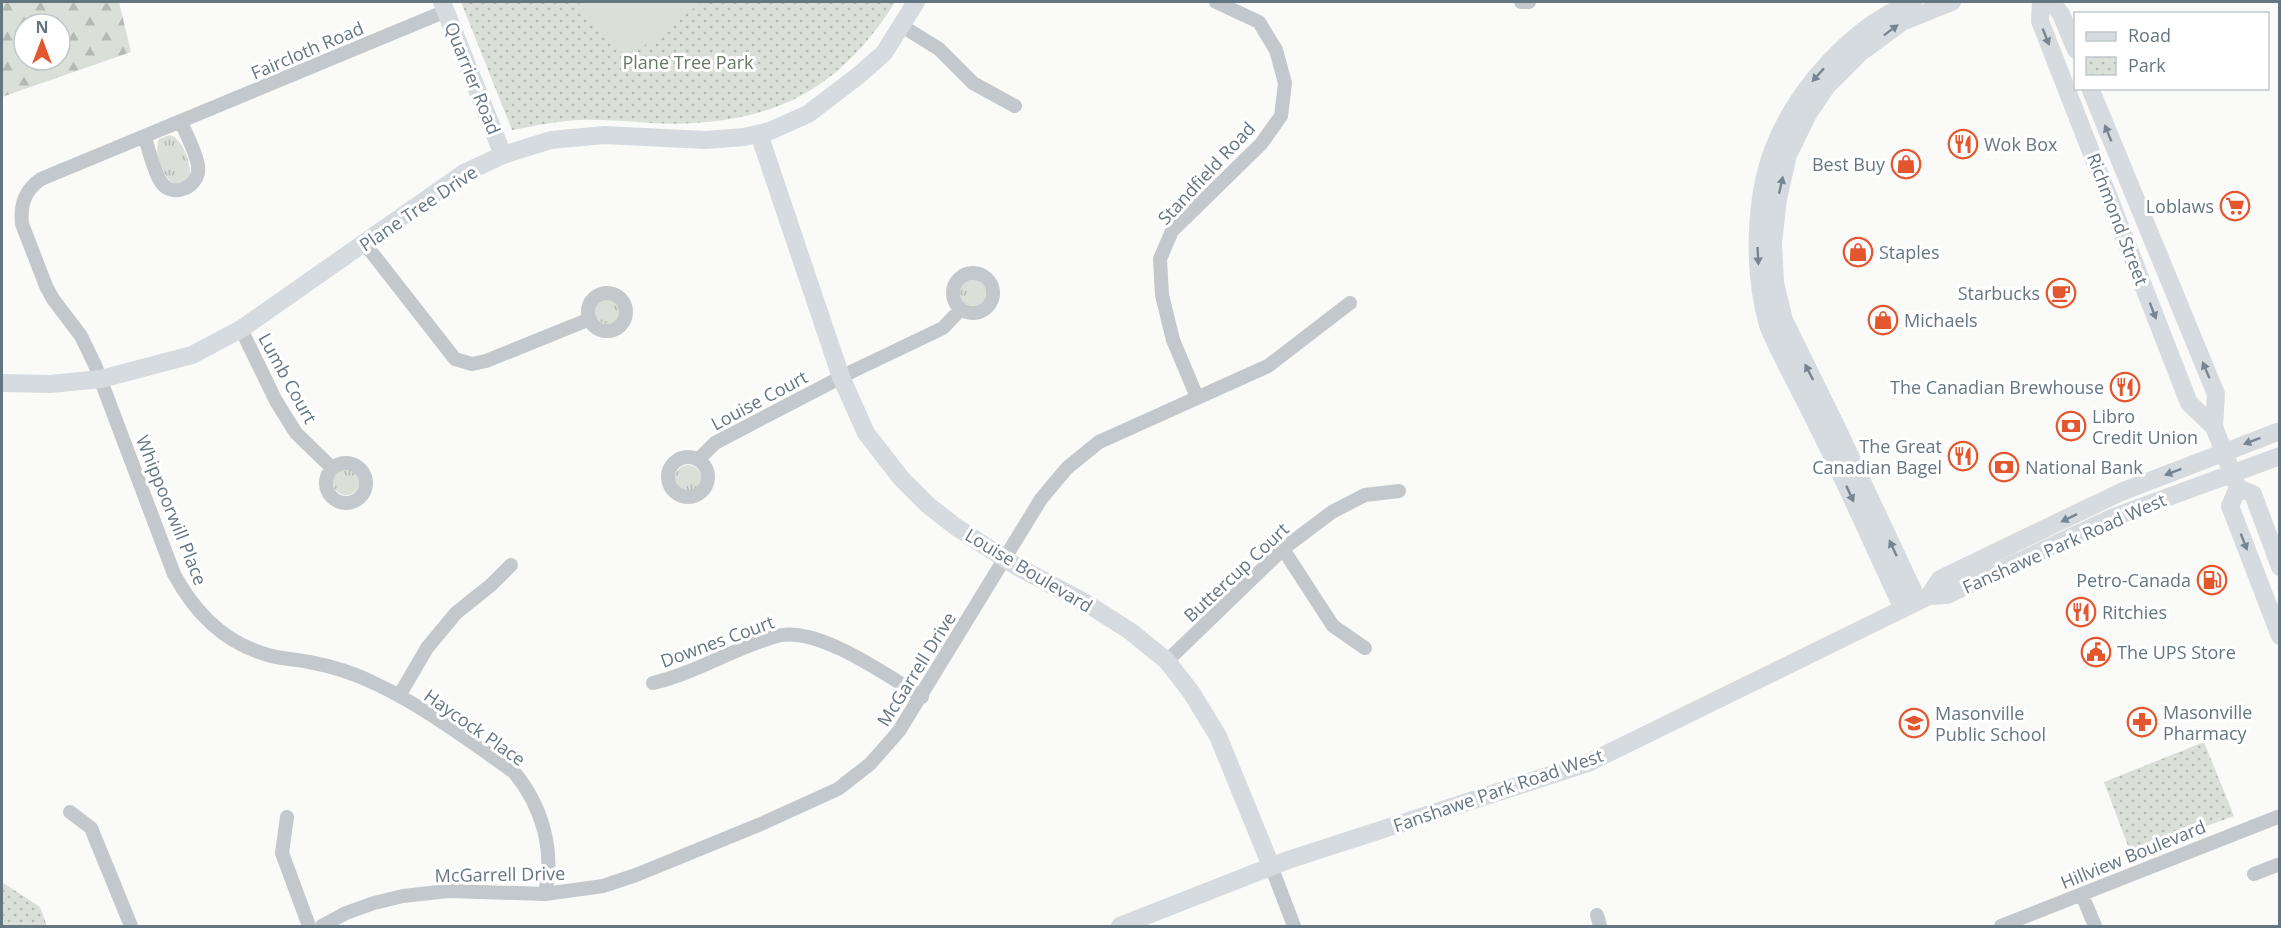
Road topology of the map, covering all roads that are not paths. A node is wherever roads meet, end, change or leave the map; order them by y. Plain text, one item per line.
1 (916, 2) edge
2 (1216, 2) edge
3 (1521, 2) edge
4 (1529, 2) edge
5 (1913, 2) edge
6 (1952, 2) edge
7 (2041, 2) edge
8 (2051, 2) edge
9 (444, 6) edge
10 (902, 26) junction
11 (2074, 45) edge
12 (2092, 90) edge
13 (1015, 106) dead end
14 (181, 122) junction
15 (759, 134) junction
16 (145, 138) junction
17 (503, 156) junction
18 (365, 244) junction
19 (1350, 303) dead end
20 (961, 309) dead end
21 (590, 319) dead end
22 (241, 329) junction
23 (841, 377) junction
24 (101, 379) junction
25 (2, 383) edge
26 (1197, 397) junction
27 (2214, 427) junction
28 (2280, 431) edge
29 (2224, 452) junction
30 (2280, 456) edge
31 (698, 460) dead end
32 (332, 468) dead end
33 (2235, 480) junction
34 (1400, 491) dead end
35 (1283, 549) junction
36 (1005, 559) junction
37 (511, 565) dead end
38 (2280, 567) edge
39 (1916, 602) junction
40 (2280, 636) edge
41 (1365, 648) dead end
42 (1167, 661) junction
43 (652, 682) dead end
44 (399, 696) junction
45 (922, 697) junction
46 (70, 812) dead end
47 (2280, 816) edge
48 (287, 817) dead end
49 (2280, 864) edge
50 (1271, 866) junction
51 (2254, 874) dead end
52 (545, 894) junction
53 (2082, 895) junction
54 (131, 927) edge
55 (309, 927) edge
56 (322, 927) edge
57 (1120, 927) edge
58 (1294, 927) edge
59 (2001, 927) edge
60 (2095, 927) edge

1 - 10 street, Plane Tree Drive
2 - 26 street, Standfield Road
3 - 4 street
5 -> 39 street
39 -> 6 street
7 -> 27 street, Richmond Street
8 - 11 street
9 - 14 street, Faircloth Road
9 - 17 street, Quarrier Road
10 - 13 street
10 - 15 street, Plane Tree Drive
27 -> 12 street, Richmond Street
14 - 16 street, Faircloth Road
14 - 16 street
15 - 17 street, Plane Tree Drive
15 - 23 street, Louise Boulevard
16 - 24 street, Faircloth Road
17 - 18 street, Plane Tree Drive
18 - 21 street
18 - 22 street, Plane Tree Drive
19 - 26 street, McGarrell Drive
20 - 23 street, Louise Court
22 - 24 street, Plane Tree Drive
22 - 32 street, Lumb Court
23 - 31 street, Louise Court
23 - 36 street, Louise Boulevard
24 - 25 street, Plane Tree Drive
24 - 44 street, Whippoorwill Place
26 - 36 street, McGarrell Drive
27 - 29 street, Richmond Street
28 -> 29 street, Fanshawe Park Road West
29 - 33 street, Richmond Street
29 -> 39 street, Fanshawe Park Road West
30 - 33 street, Fanshawe Park Road West
33 - 38 street, Richmond Street
33 - 39 street, Fanshawe Park Road West
33 -> 40 street
34 - 35 street, Buttercup Court
35 - 41 street
35 - 42 street, Buttercup Court
36 - 42 street, Louise Boulevard
36 - 45 street, McGarrell Drive
37 - 44 street
39 - 50 street, Fanshawe Park Road West
42 - 50 street, Louise Boulevard
43 - 45 street, Downes Court
44 - 52 street, Haycock Place
45 - 52 street, McGarrell Drive
46 - 54 street
47 - 53 street, Hillview Boulevard
48 - 55 street
49 - 51 street
50 - 57 street, Fanshawe Park Road West
50 - 58 street, Louise Boulevard
52 - 56 street, McGarrell Drive
53 - 59 street, Hillview Boulevard
53 - 60 street

